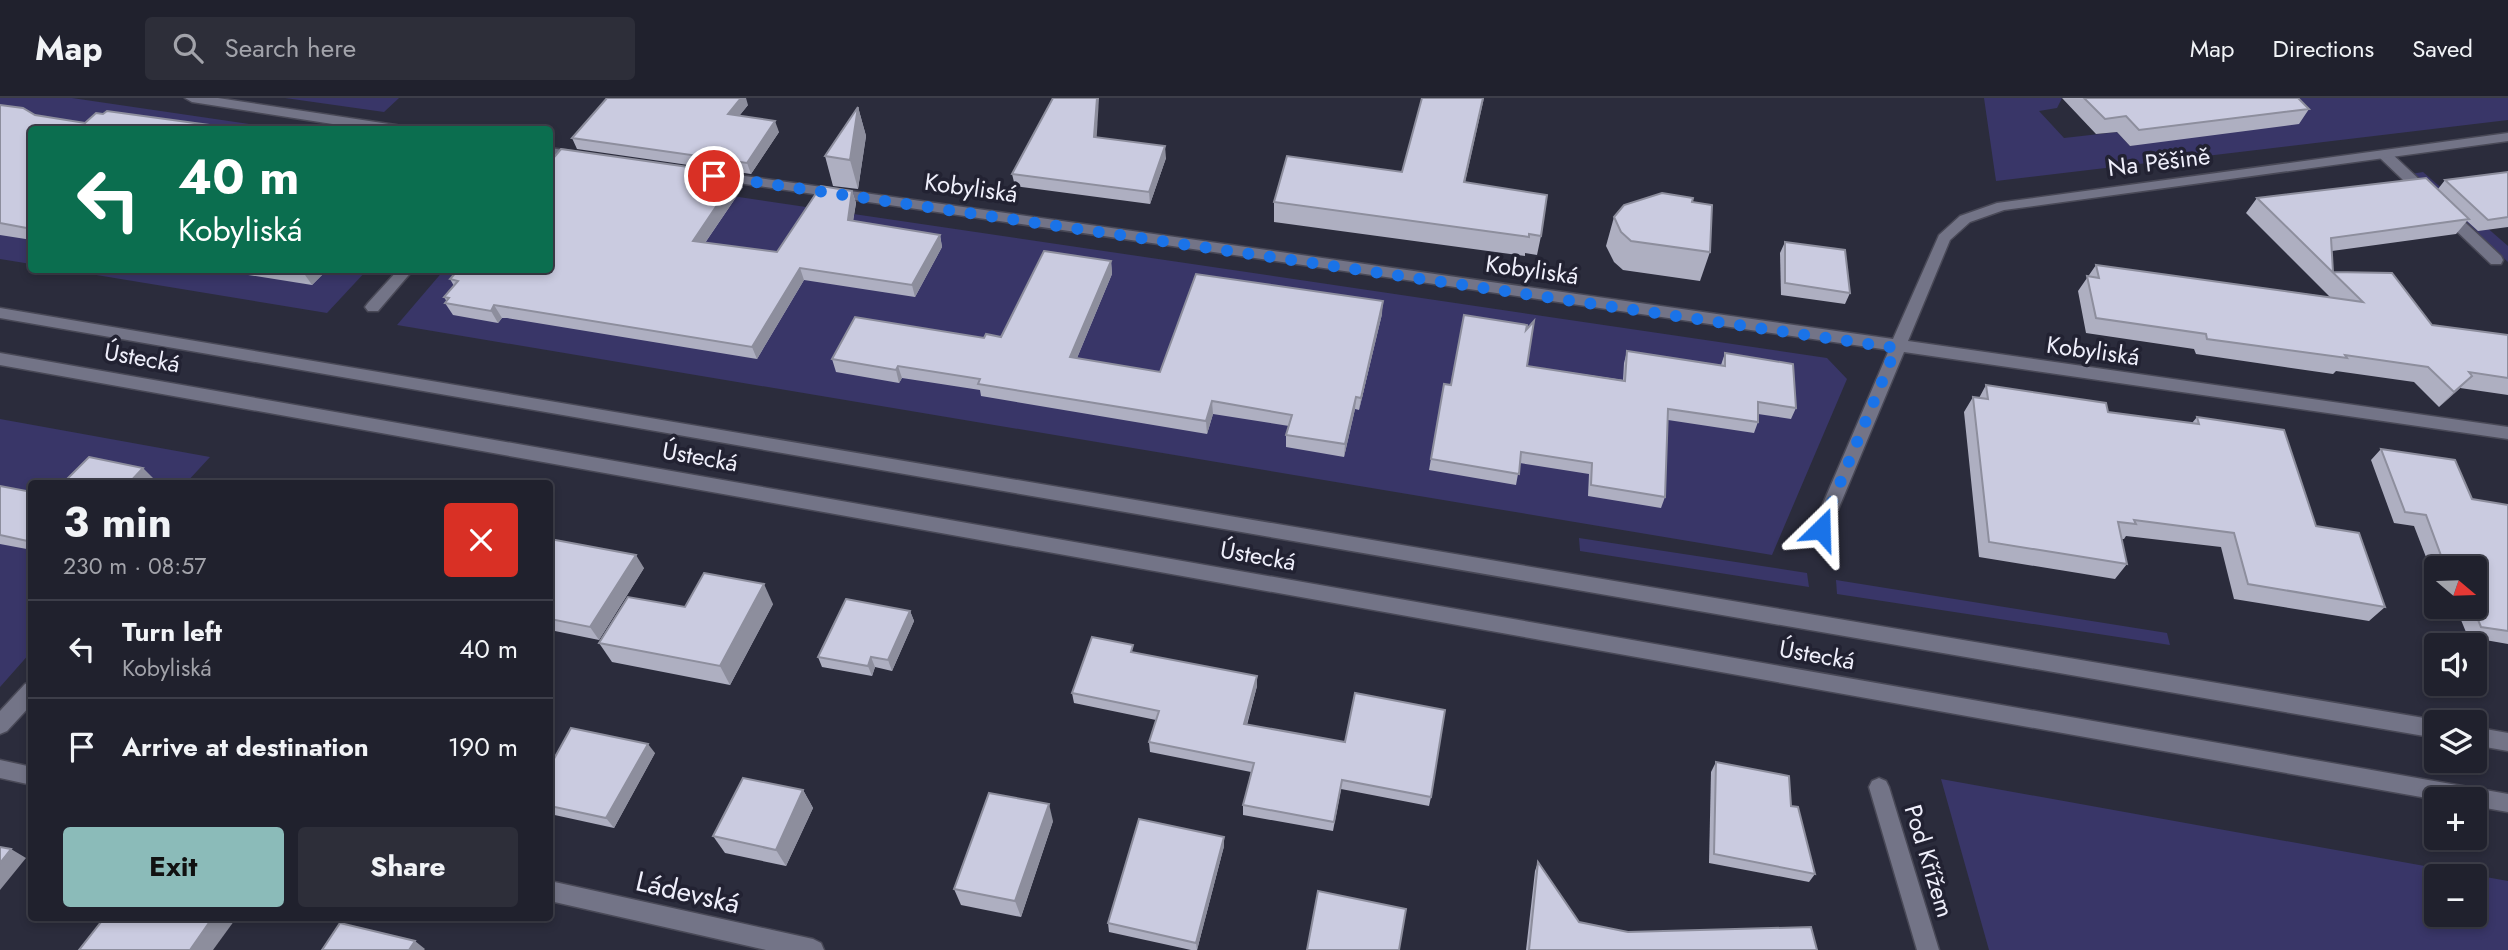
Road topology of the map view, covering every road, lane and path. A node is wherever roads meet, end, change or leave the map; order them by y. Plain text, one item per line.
1 (192, 98) edge
2 (376, 126) edge
3 (2508, 137) edge
4 (553, 152) edge
5 (2385, 156) junction
6 (591, 158) edge
7 (701, 174) edge
8 (2496, 260) dead end
9 (403, 273) edge
10 (373, 307) dead end
11 (0, 313) edge
12 (1896, 348) junction
13 (0, 359) edge
14 (2508, 433) edge
15 (1821, 529) dead end
16 (28, 694) edge
17 (0, 725) edge
18 (2424, 727) edge
19 (2487, 738) edge
20 (2508, 742) edge
21 (0, 769) edge
22 (28, 775) edge
23 (1879, 787) dead end
24 (2508, 803) edge
25 (553, 892) edge
26 (813, 950) edge
27 (1928, 950) edge

1 - 2 main road
3 - 5 main road, Na Pěšině
4 - 6 main road
5 - 8 main road
5 - 12 main road, Na Pěšině
7 - 12 main road, Kobyliská
9 - 10 main road
11 - 18 main road, Ústecká
12 - 14 main road, Kobyliská
12 - 15 main road
13 - 24 main road, Ústecká
16 - 17 main road
19 - 20 main road
21 - 22 main road
23 - 27 main road, Pod Křížem
25 - 26 main road, Ládevská

